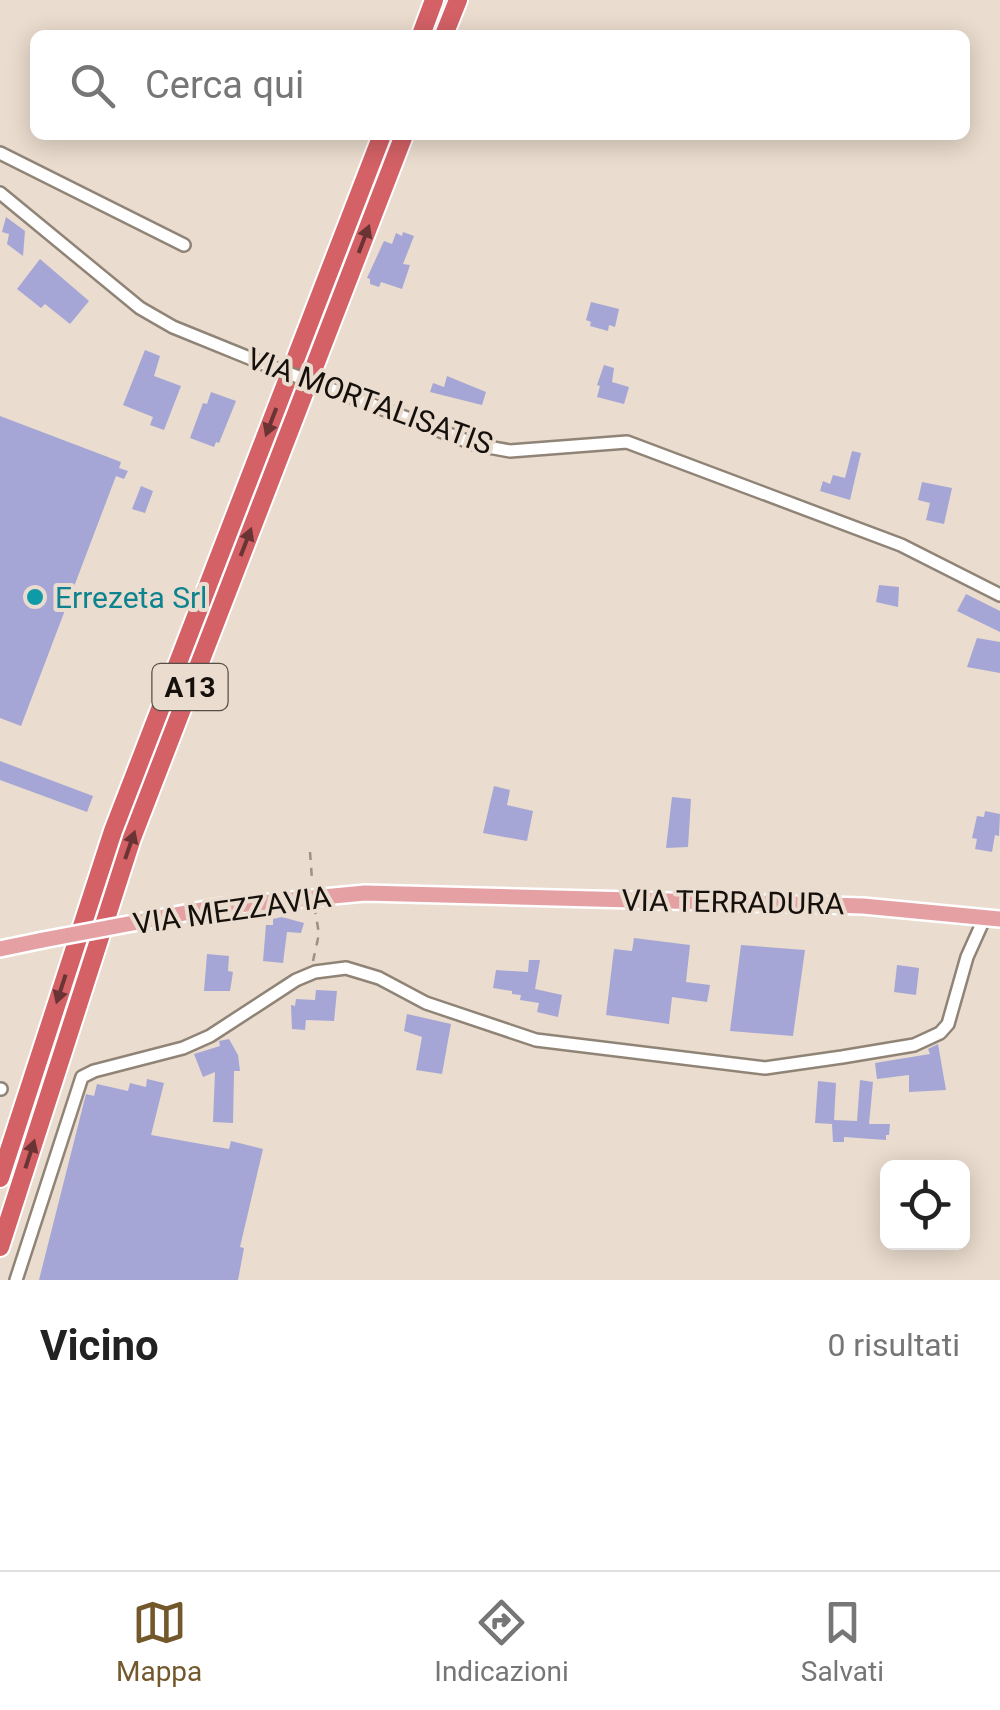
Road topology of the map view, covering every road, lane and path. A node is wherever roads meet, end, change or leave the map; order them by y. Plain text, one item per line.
1 (434, 0) edge
2 (458, 0) edge
3 (423, 30) edge
4 (446, 30) edge
5 (380, 140) edge
6 (402, 140) edge
7 (0, 153) edge
8 (0, 193) edge
9 (184, 244) dead end
10 (1000, 595) edge
11 (310, 852) dead end
12 (312, 880) dead end
13 (466, 896) joint
14 (314, 907) dead end
15 (992, 918) edge
16 (0, 949) edge
17 (315, 972) junction
18 (0, 1178) edge
19 (0, 1247) edge
20 (16, 1280) edge

1 - 3 highway
2 - 4 highway
5 -> 18 highway, A13
19 -> 6 highway, A13
7 - 9 street
8 - 10 street, VIA MORTALISATIS, bridge
11 - 12 path
13 - 15 main road, VIA TERRADURA
13 - 16 main road, VIA MEZZAVIA, bridge
14 - 17 path
15 - 17 street
17 - 20 street

